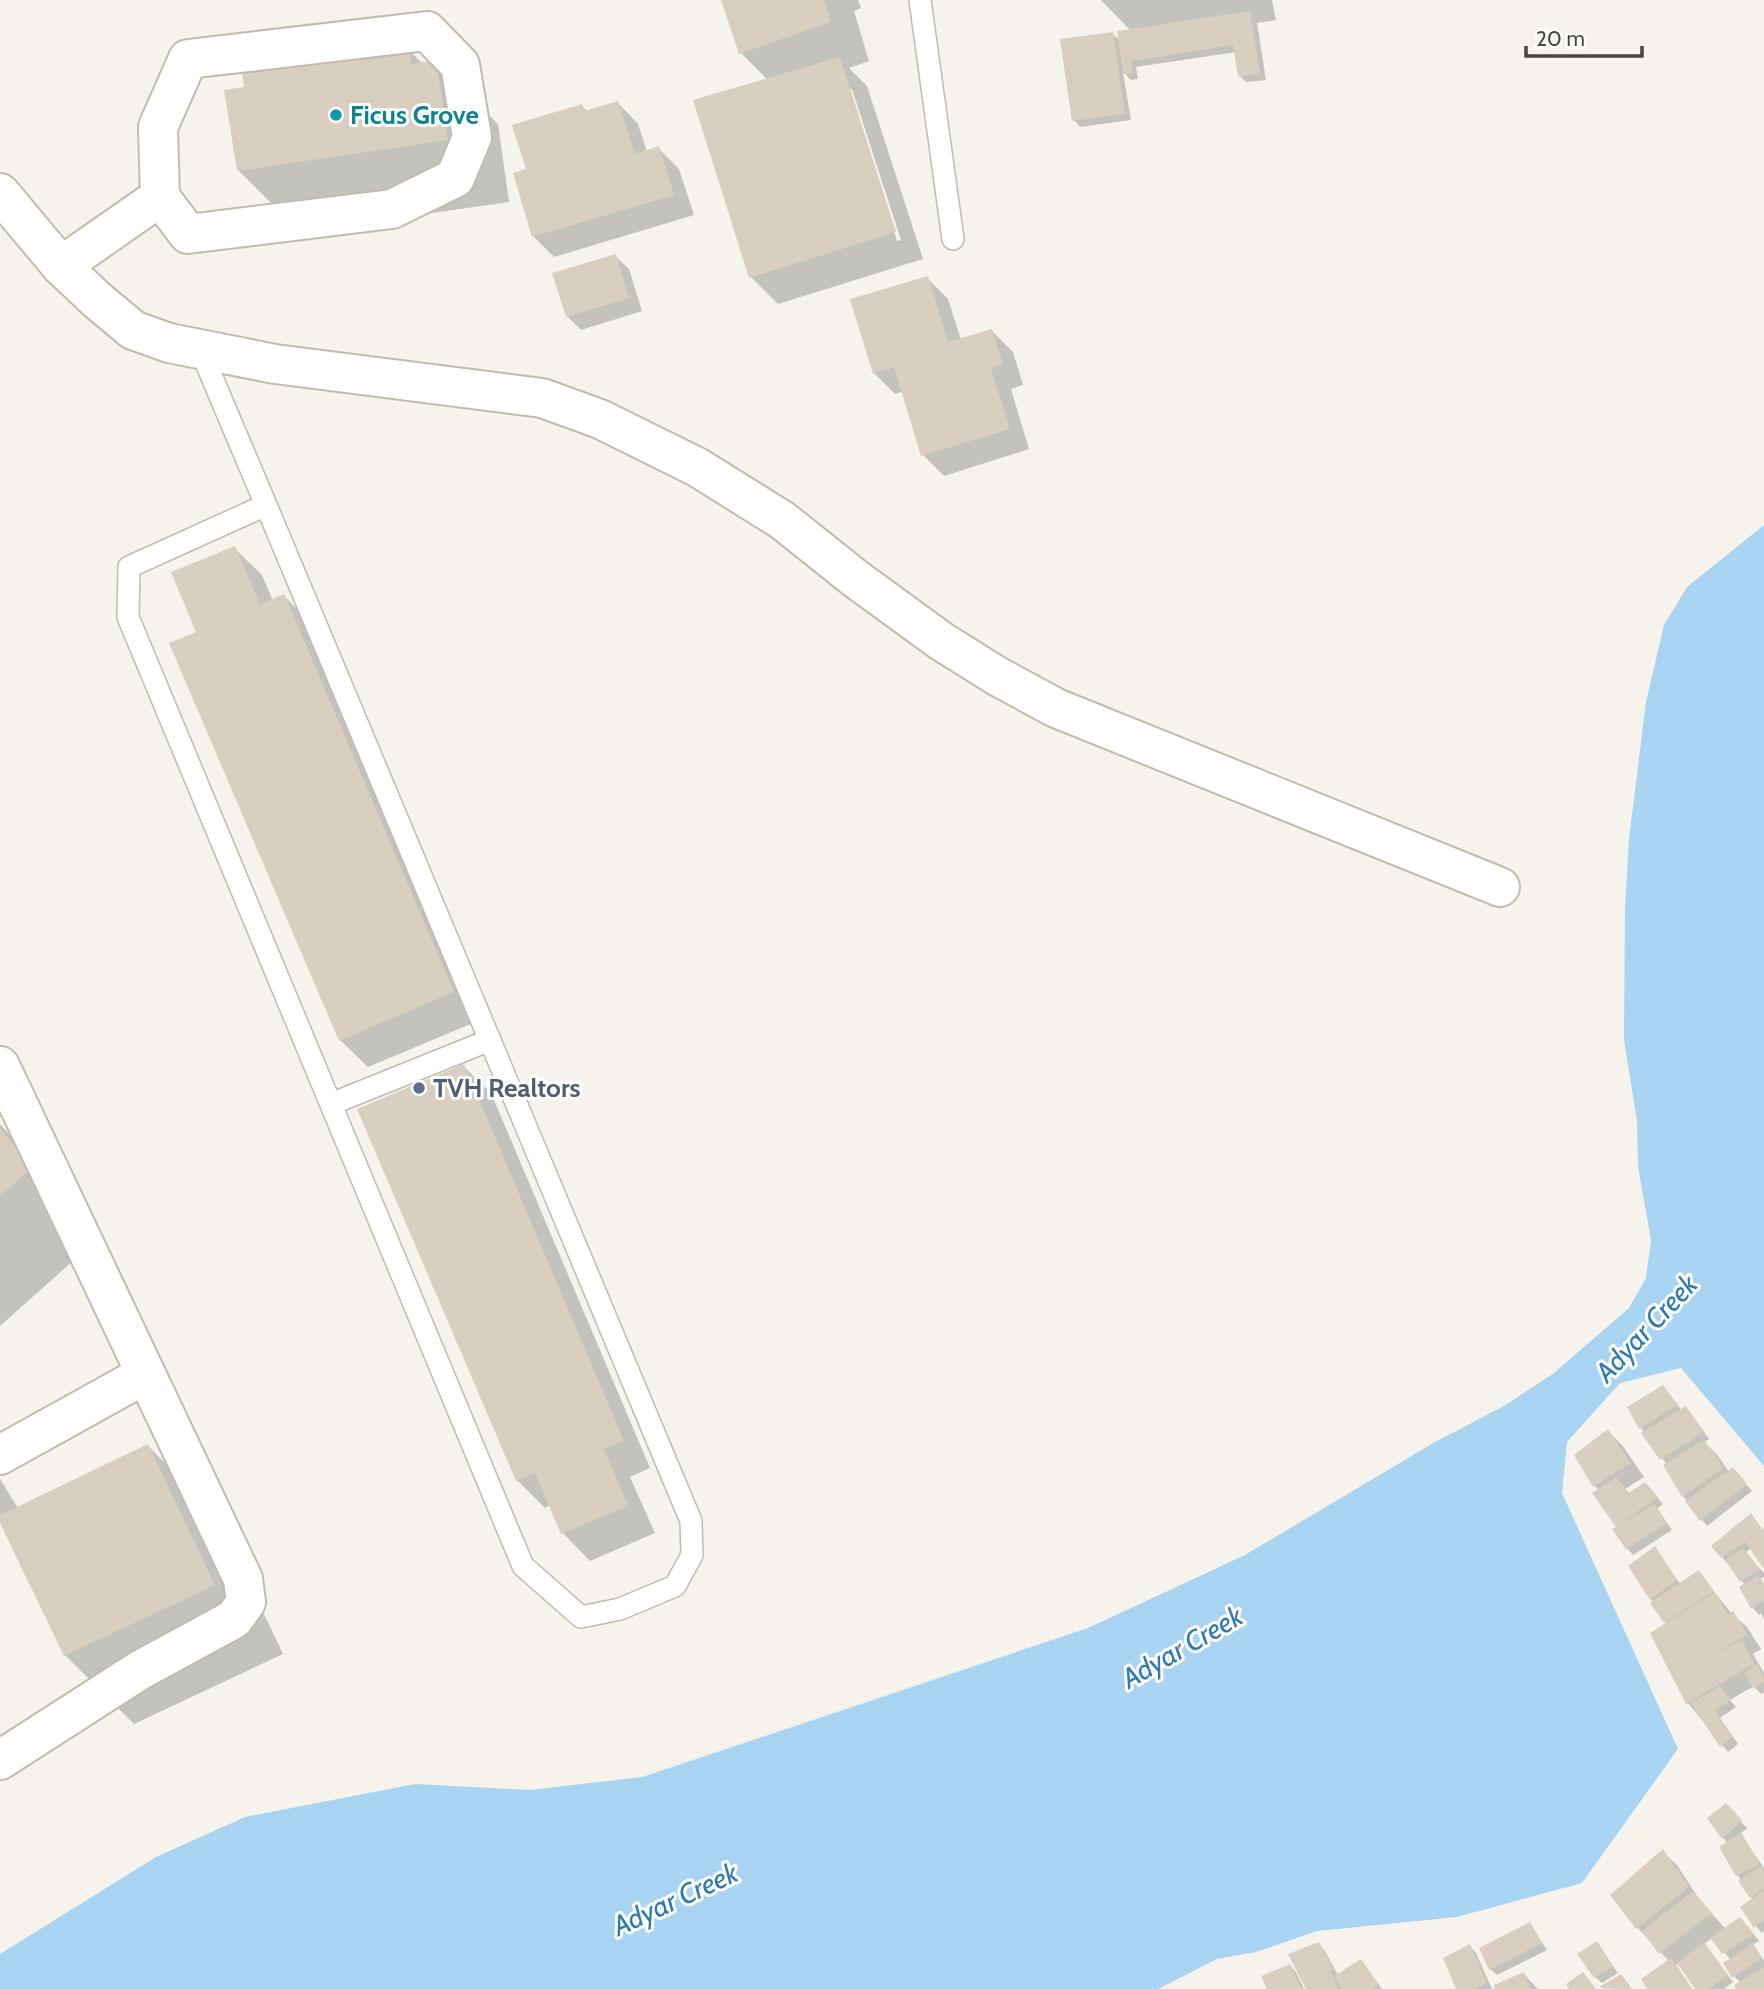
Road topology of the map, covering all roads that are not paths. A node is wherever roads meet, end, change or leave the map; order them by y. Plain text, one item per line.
1 (920, 0) edge
2 (0, 193) edge
3 (160, 197) junction
4 (953, 239) dead end
5 (61, 265) junction
6 (200, 349) junction
7 (266, 505) junction
8 (1500, 887) dead end
9 (490, 1040) junction
10 (0, 1066) edge
11 (331, 1104) junction
12 (146, 1374) junction
13 (0, 1455) edge
14 (0, 1760) edge

1 - 4 lane
2 - 5 street
3 - 3 street
3 - 5 street
5 - 6 street
6 - 7 lane
6 - 8 street
7 - 9 lane
7 - 11 lane
9 - 11 lane
9 - 11 lane
10 - 12 street
12 - 13 street
12 - 14 street

